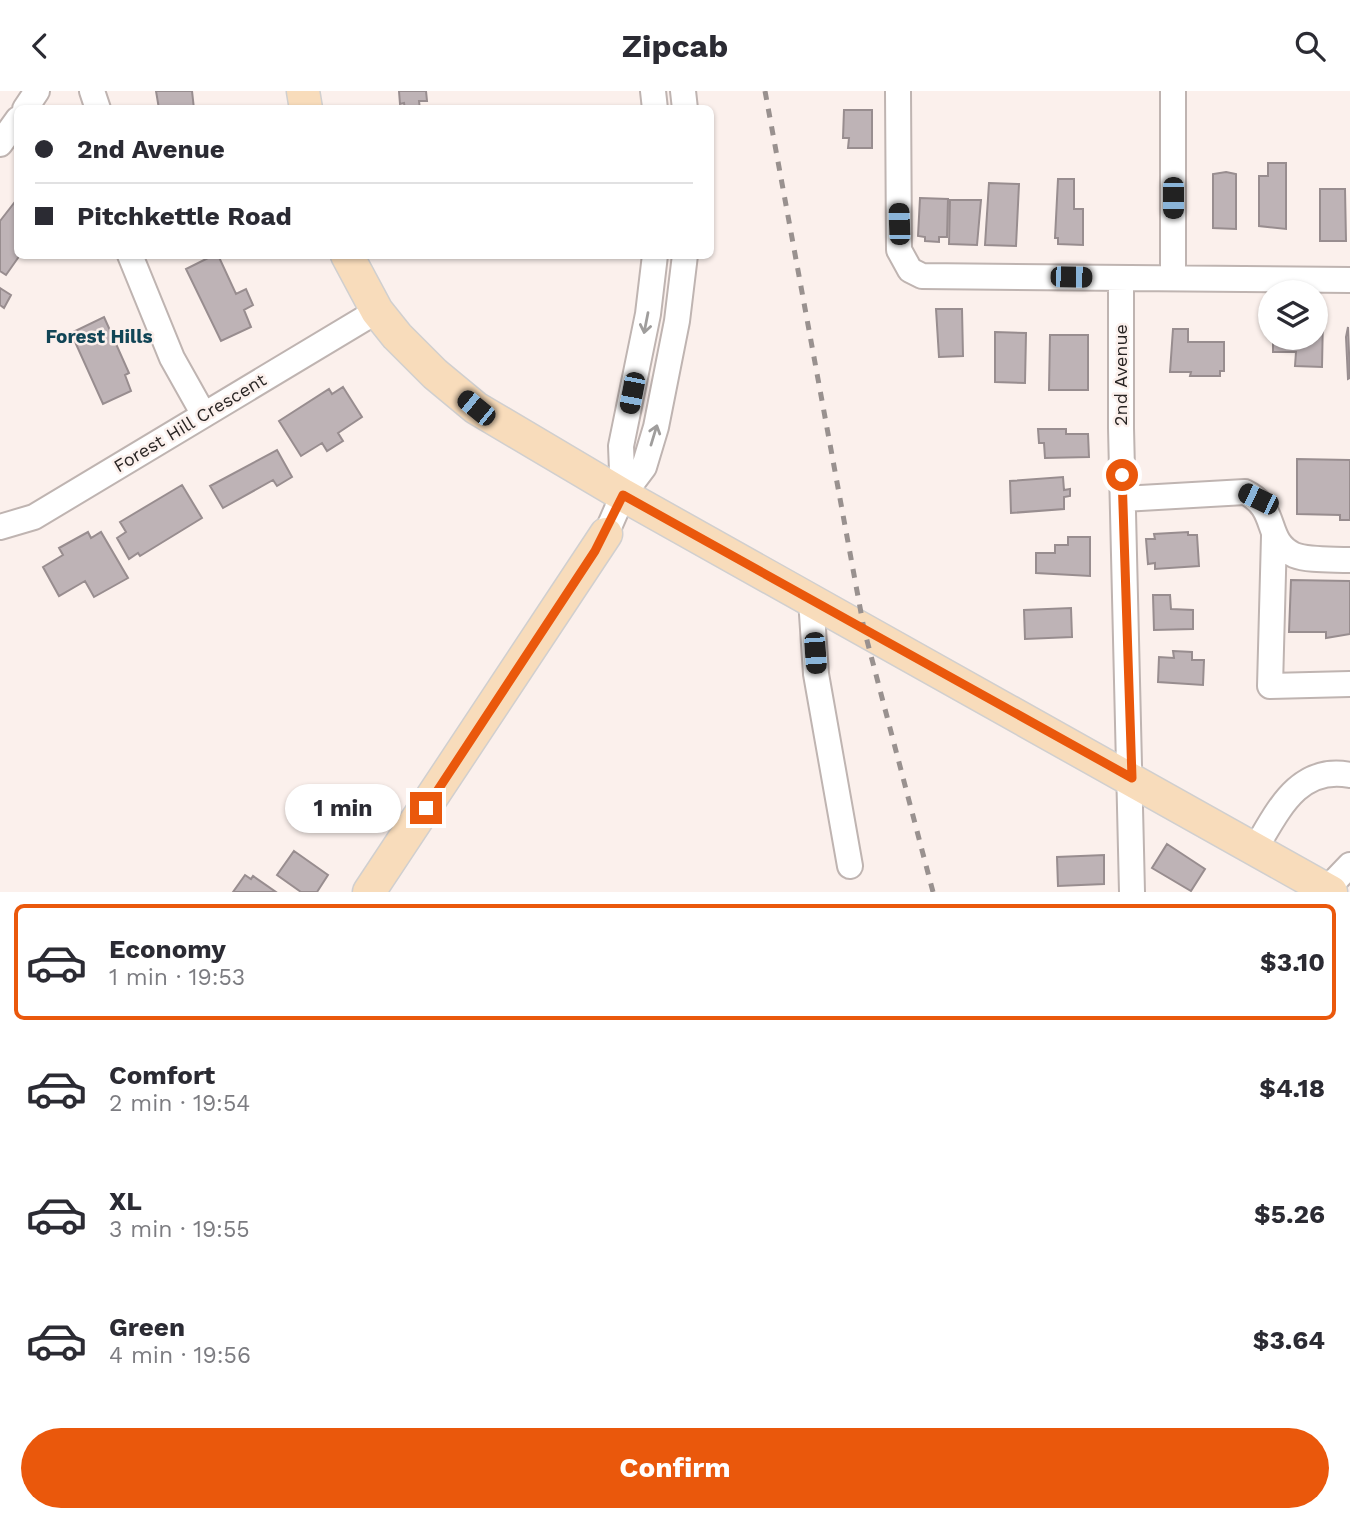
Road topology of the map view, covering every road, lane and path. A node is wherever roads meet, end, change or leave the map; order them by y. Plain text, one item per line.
1 (898, 91) edge
2 (1173, 91) edge
3 (14, 125) edge
4 (0, 144) edge
5 (132, 259) edge
6 (349, 259) edge
7 (655, 259) edge
8 (684, 259) edge
9 (1121, 278) junction
10 (1173, 278) junction
11 (1350, 280) edge
12 (377, 311) junction
13 (204, 415) junction
14 (623, 495) junction
15 (1122, 499) junction
16 (0, 527) edge
17 (606, 534) joint
18 (1274, 536) junction
19 (1350, 560) edge
20 (811, 599) junction
21 (1350, 684) edge
22 (1350, 775) edge
23 (1132, 778) junction
24 (1255, 849) junction
25 (1350, 865) edge
26 (850, 866) dead end
27 (1329, 891) edge
28 (369, 892) edge
29 (1132, 892) edge

1 - 9 street
2 - 10 street
3 - 4 street
5 - 13 street
6 - 12 main road
7 -> 14 street
14 -> 8 street
9 - 10 street
9 - 15 street, 2nd Avenue
10 - 11 street
12 - 13 street, Forest Hill Crescent
12 - 14 main road
13 - 16 street, Forest Hill Crescent
14 - 17 street
14 - 20 main road
15 - 18 street
15 - 23 street, 2nd Avenue
17 - 28 main road
18 - 19 street
18 - 21 street
20 - 23 main road
20 - 26 street
22 - 24 street
23 - 24 main road
23 - 29 street, 2nd Avenue
24 - 27 main road
25 - 27 street

